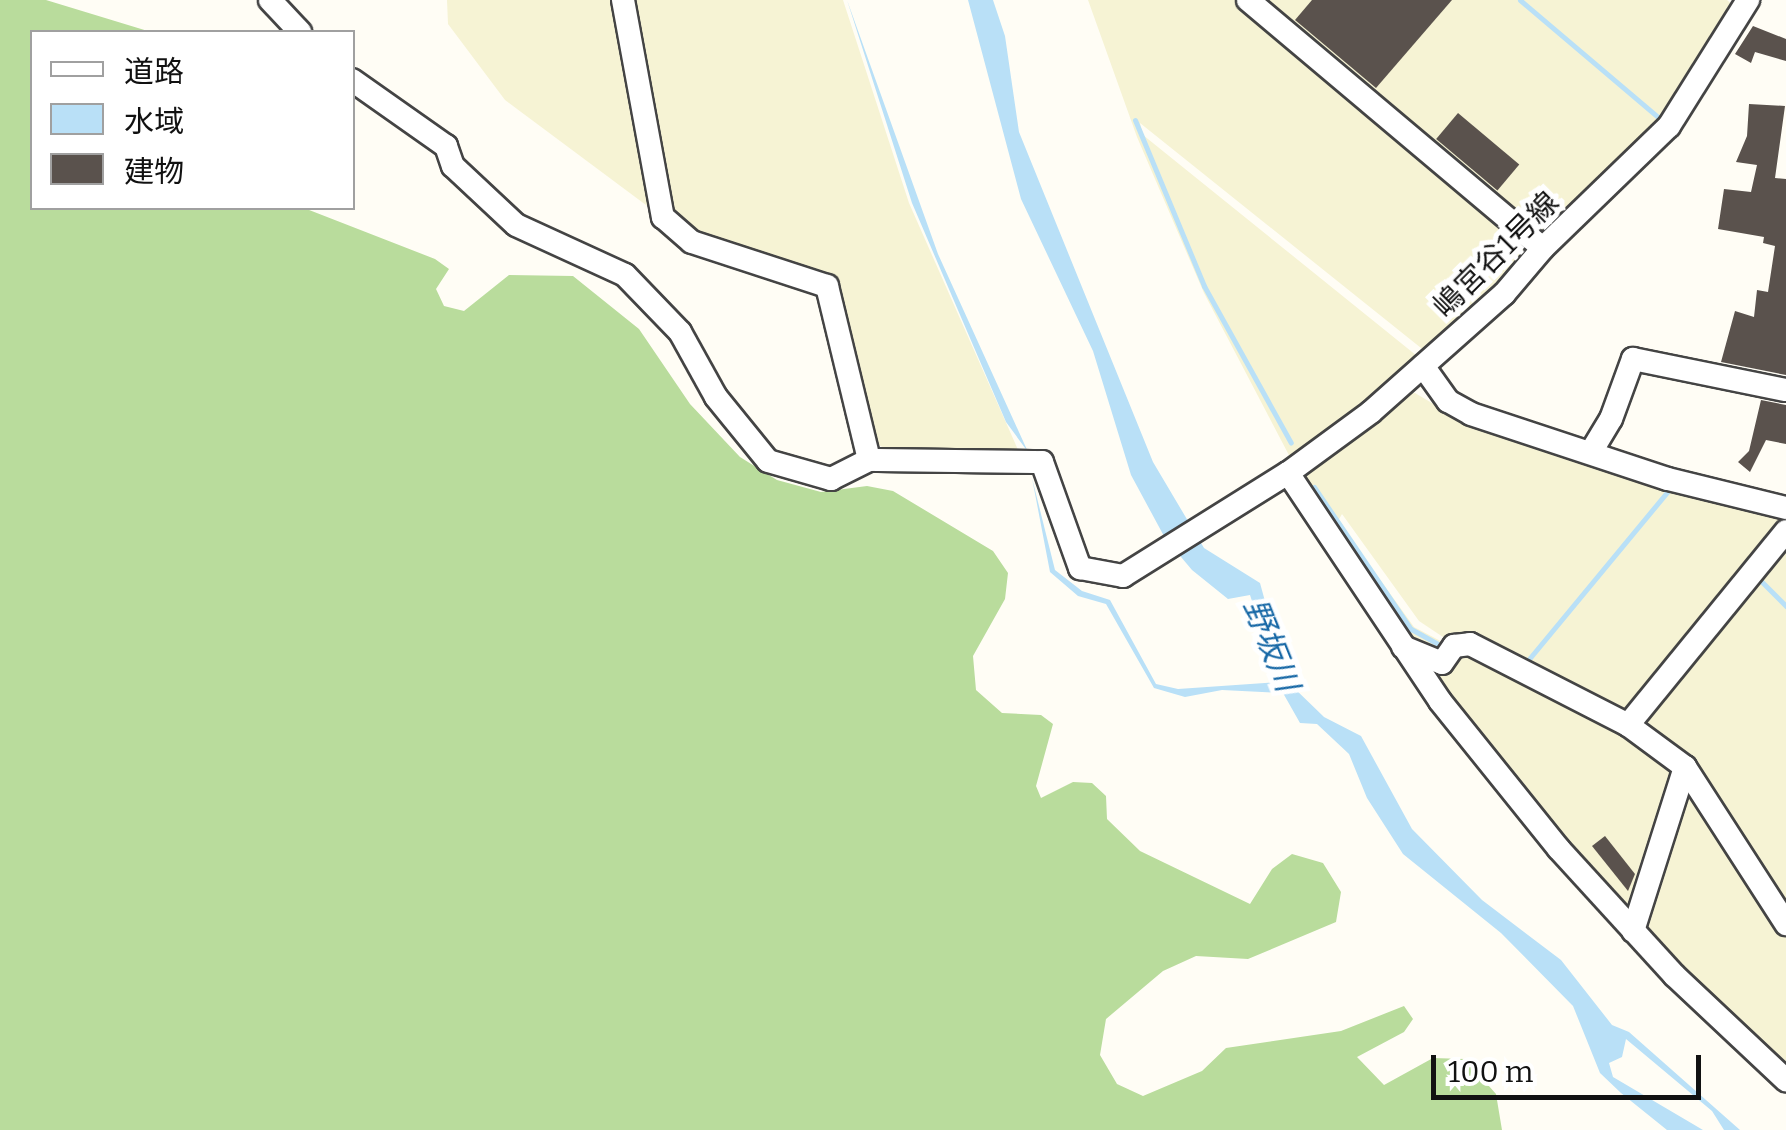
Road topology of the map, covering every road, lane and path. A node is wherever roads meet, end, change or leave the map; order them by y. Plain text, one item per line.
1 (270, 0) edge
2 (623, 0) edge
3 (1248, 0) edge
4 (1748, 0) edge
5 (298, 30) edge
6 (355, 82) edge
7 (1543, 248) junction
8 (1423, 366) junction
9 (1786, 390) edge
10 (1591, 452) junction
11 (869, 460) junction
12 (1288, 473) junction
13 (1786, 508) edge
14 (1786, 531) edge
15 (1403, 648) junction
16 (1628, 725) junction
17 (1685, 767) junction
18 (1786, 924) edge
19 (1633, 931) junction
20 (1786, 1080) edge

1 - 5 street
2 - 11 street
3 - 7 street
4 - 7 street, 嶋宮谷1号線
6 - 11 street
7 - 8 street, 嶋宮谷1号線
8 - 10 street
8 - 12 street, 嶋宮谷1号線
9 - 10 street
10 - 13 street
11 - 12 street, 嶋宮谷1号線
12 - 15 street
14 - 16 street
15 - 16 street
15 - 19 street
16 - 17 street
17 - 18 street
17 - 19 street
19 - 20 street

